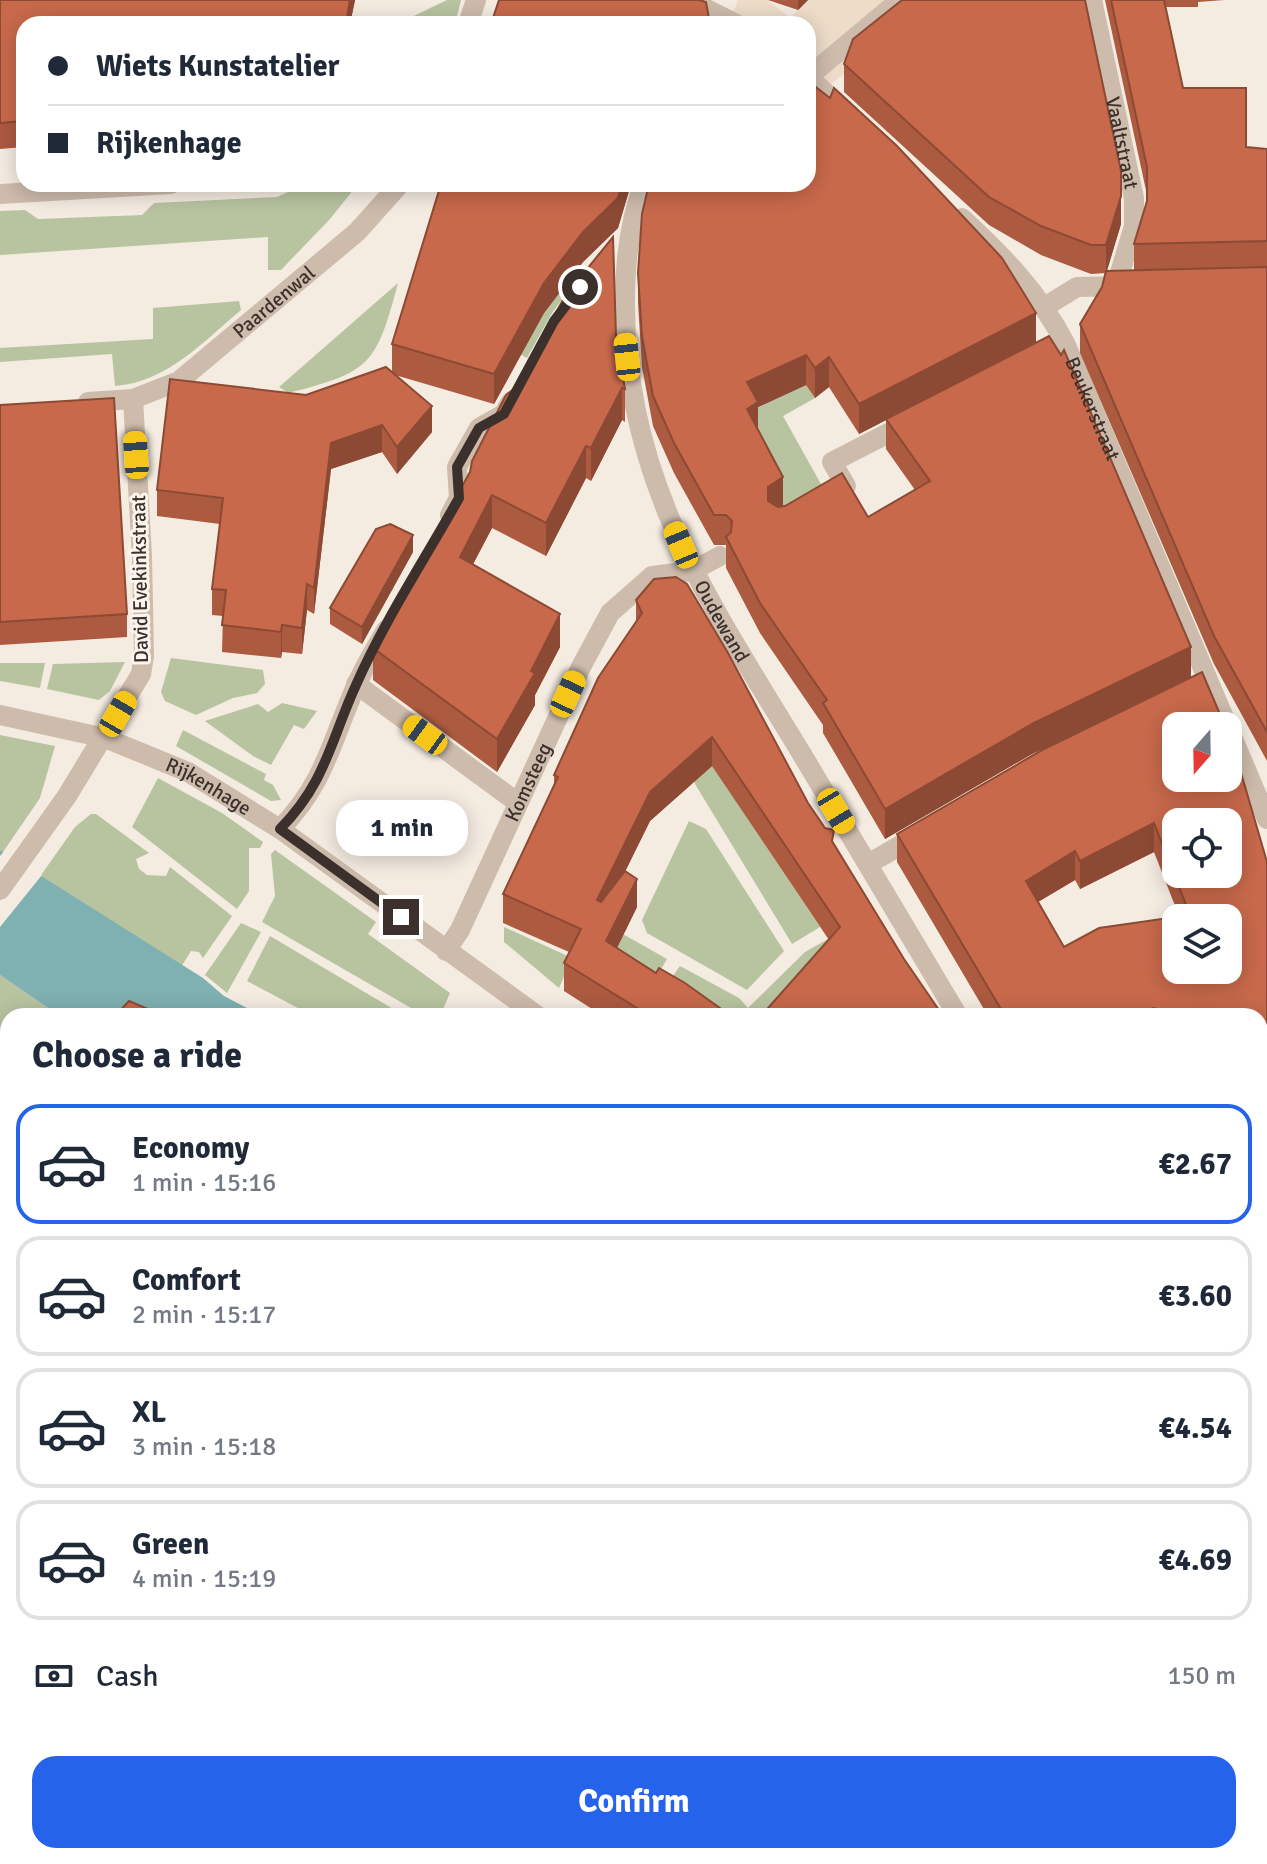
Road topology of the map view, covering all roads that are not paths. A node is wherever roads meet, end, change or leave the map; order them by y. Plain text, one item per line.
1 (689, 0) edge
2 (900, 0) edge
3 (1092, 0) edge
4 (719, 16) edge
5 (816, 70) edge
6 (816, 84) edge
7 (869, 132) edge
8 (34, 192) edge
9 (393, 192) edge
10 (642, 192) edge
11 (0, 194) edge
12 (948, 205) edge
13 (630, 235) junction
14 (602, 261) edge
15 (1146, 285) edge
16 (1116, 286) junction
17 (1046, 306) junction
18 (518, 387) edge
19 (133, 399) junction
20 (74, 402) edge
21 (924, 415) edge
22 (819, 501) edge
23 (436, 539) edge
24 (720, 556) dead end
25 (692, 571) junction
26 (398, 609) edge
27 (356, 684) junction
28 (0, 715) edge
29 (105, 738) junction
30 (518, 803) junction
31 (1267, 819) edge
32 (933, 826) edge
33 (280, 829) junction
34 (868, 864) junction
35 (0, 890) edge
36 (446, 951) junction
37 (527, 1008) edge
38 (953, 1008) edge

1 - 4 street
2 - 5 street
3 - 16 street, Vaaltstraat
6 - 7 street
8 - 11 street
9 - 19 street, Paardenwal
10 - 13 street, Oudewand
12 - 17 street, Beukerstraat
13 - 14 street
13 - 25 street, Oudewand
15 - 16 street
16 - 17 street
17 - 31 street, Beukerstraat
18 - 23 street
19 - 20 street
19 - 29 street, David Evekinkstraat
21 - 22 street
24 - 25 street
25 - 30 street, Komsteeg
25 - 34 street, Oudewand
26 - 27 street
27 - 30 street
27 - 33 street
28 - 29 street, Rijkenhage
29 - 33 street, Rijkenhage
29 - 35 street, David Evekinkstraat
30 - 36 street, Komsteeg
32 - 34 street
33 - 36 street, Rijkenhage
34 - 38 street, Oudewand
36 - 37 street, Rijkenhage

